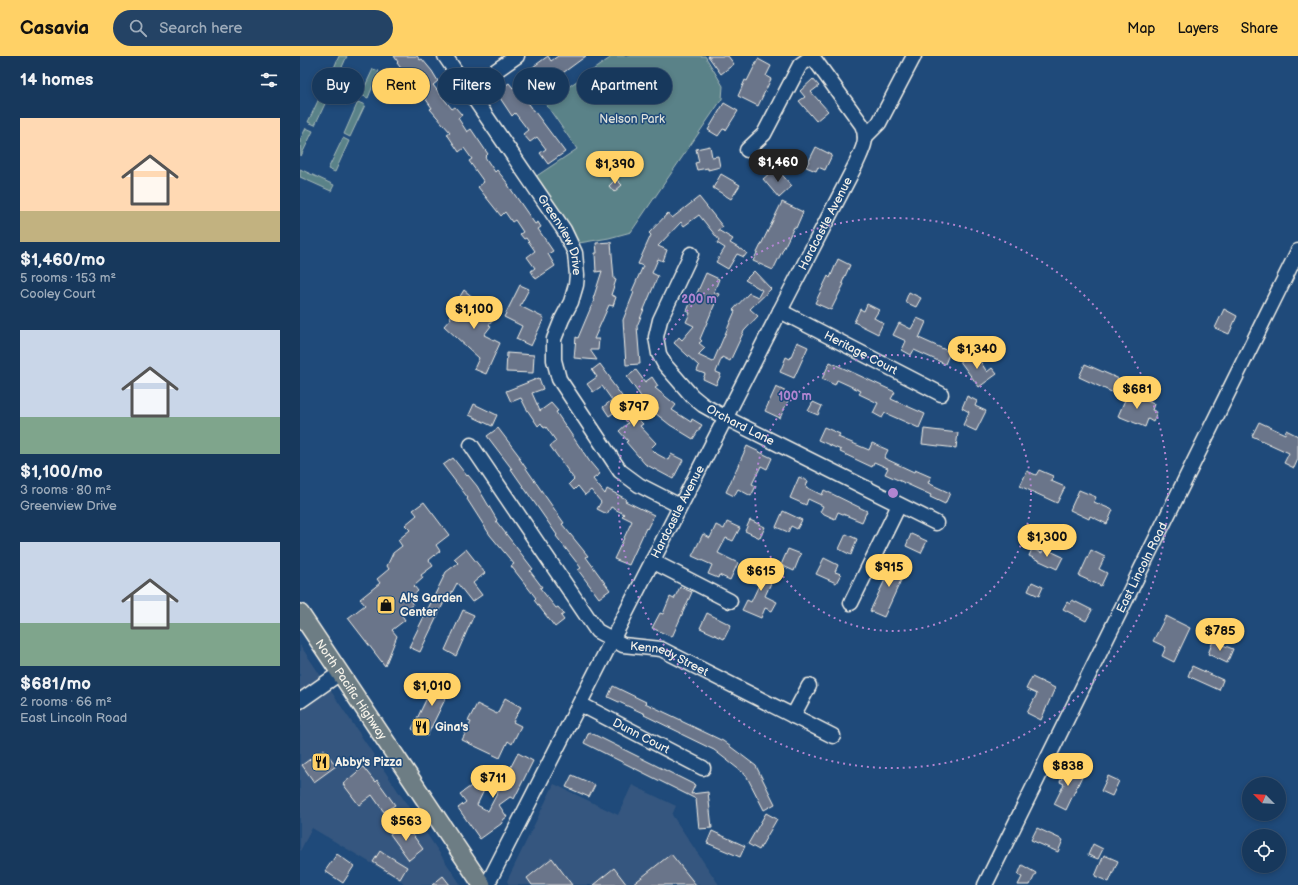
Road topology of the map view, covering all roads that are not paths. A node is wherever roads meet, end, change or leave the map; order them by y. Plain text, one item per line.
1 (445, 56) edge
2 (517, 56) edge
3 (812, 56) edge
4 (914, 56) edge
5 (453, 68) edge
6 (500, 68) edge
7 (478, 104) edge
8 (866, 137) junction
9 (747, 150) dead end
10 (1298, 251) edge
11 (691, 254) dead end
12 (780, 311) junction
13 (941, 394) dead end
14 (726, 418) junction
15 (471, 446) dead end
16 (899, 505) junction
17 (680, 506) junction
18 (936, 523) dead end
19 (652, 561) junction
20 (730, 601) dead end
21 (851, 604) dead end
22 (300, 613) edge
23 (612, 640) junction
24 (340, 673) junction
25 (809, 686) dead end
26 (300, 701) edge
27 (580, 704) junction
28 (793, 716) junction
29 (833, 736) dead end
30 (703, 768) dead end
31 (482, 885) edge
32 (488, 885) edge
33 (985, 885) edge

1 - 5 street, Greenview Drive
2 - 6 street
3 - 8 street
3 - 9 street
4 - 8 street
7 - 17 street, Greenview Drive
8 - 12 street, Hardcastle Avenue
10 - 33 street, East Lincoln Road
11 - 14 street, Orchard Lane
12 - 13 street, Heritage Court
12 - 14 street, Hardcastle Avenue
14 - 16 street, Orchard Lane
14 - 17 street, Hardcastle Avenue
15 - 23 street, Kennedy Street
16 - 18 street, Orchard Lane
16 - 21 street
17 - 19 street, Hardcastle Avenue
19 - 20 street
19 - 23 street, Hardcastle Avenue
22 - 24 main road, North Pacific Highway
23 - 27 street, Hardcastle Avenue
23 - 28 street, Kennedy Street
24 - 26 street
24 - 31 main road, North Pacific Highway
25 - 28 street
27 - 30 street, Dunn Court
27 - 32 street, Hardcastle Avenue
28 - 29 street, Kennedy Street

